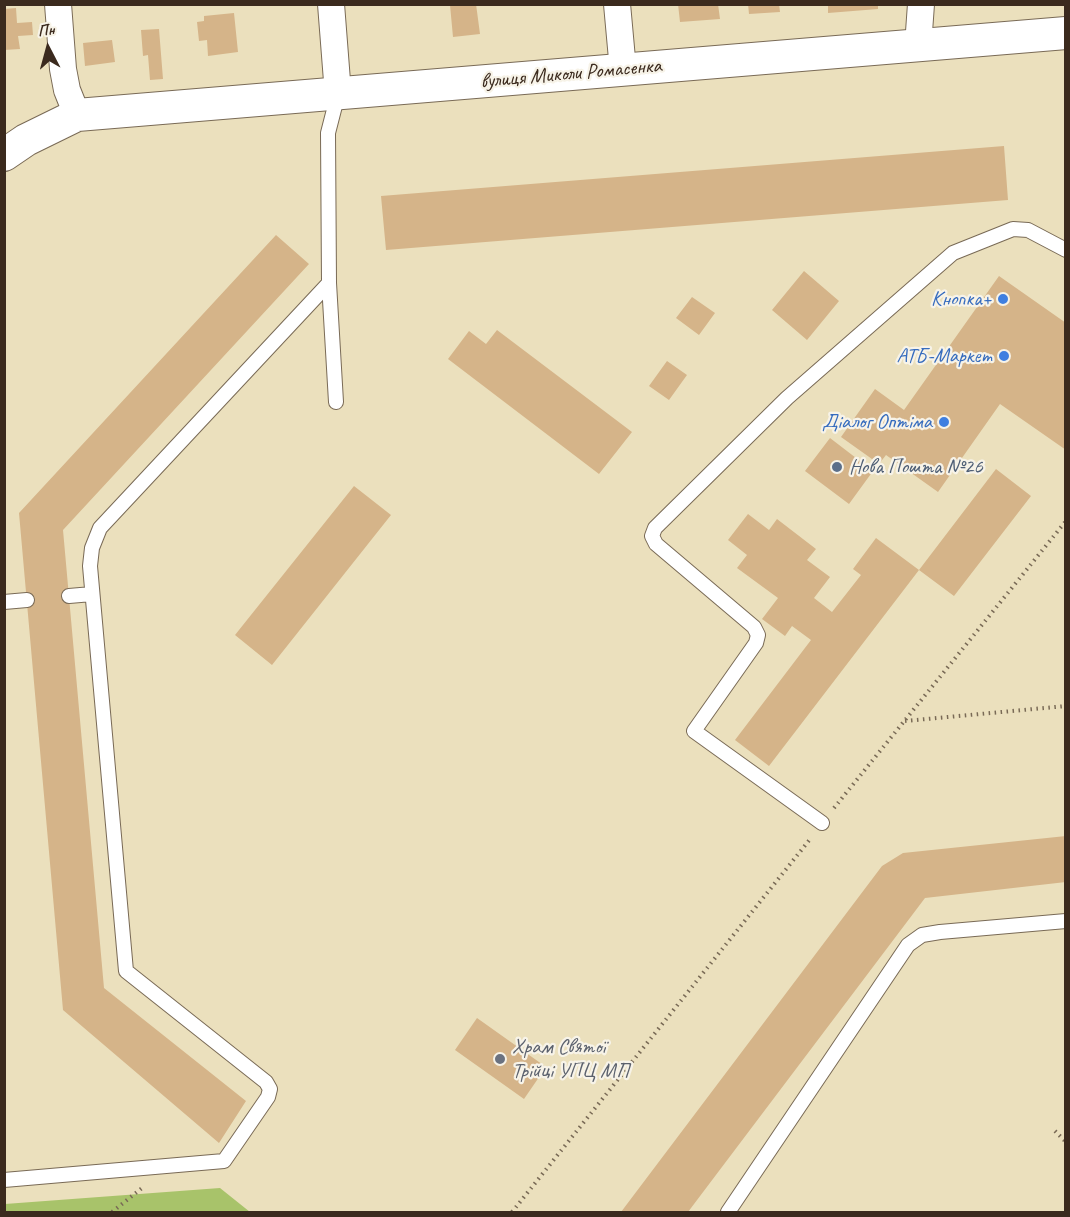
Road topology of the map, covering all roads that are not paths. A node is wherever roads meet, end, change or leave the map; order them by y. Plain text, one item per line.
1 (58, 4) edge
2 (331, 4) edge
3 (617, 4) edge
4 (921, 4) edge
5 (1065, 33) edge
6 (918, 45) junction
7 (622, 70) junction
8 (338, 94) junction
9 (77, 115) junction
10 (4, 154) edge
11 (1065, 250) edge
12 (329, 283) junction
13 (336, 402) dead end
14 (92, 594) junction
15 (69, 596) dead end
16 (27, 600) dead end
17 (4, 602) edge
18 (822, 823) road end
19 (1065, 921) edge
20 (4, 1180) edge
21 (728, 1212) edge

1 - 9 street
2 - 8 street
3 - 7 street
4 - 6 street
5 - 6 street, вулиця Миколи Ромасенка
6 - 7 street, вулиця Миколи Ромасенка
7 - 8 street, вулиця Миколи Ромасенка
8 - 9 street, вулиця Миколи Ромасенка
8 - 12 lane
9 - 10 street
11 - 18 lane
12 - 13 lane
12 - 14 lane
14 - 15 lane
14 - 20 lane
16 - 17 lane
19 - 21 lane

